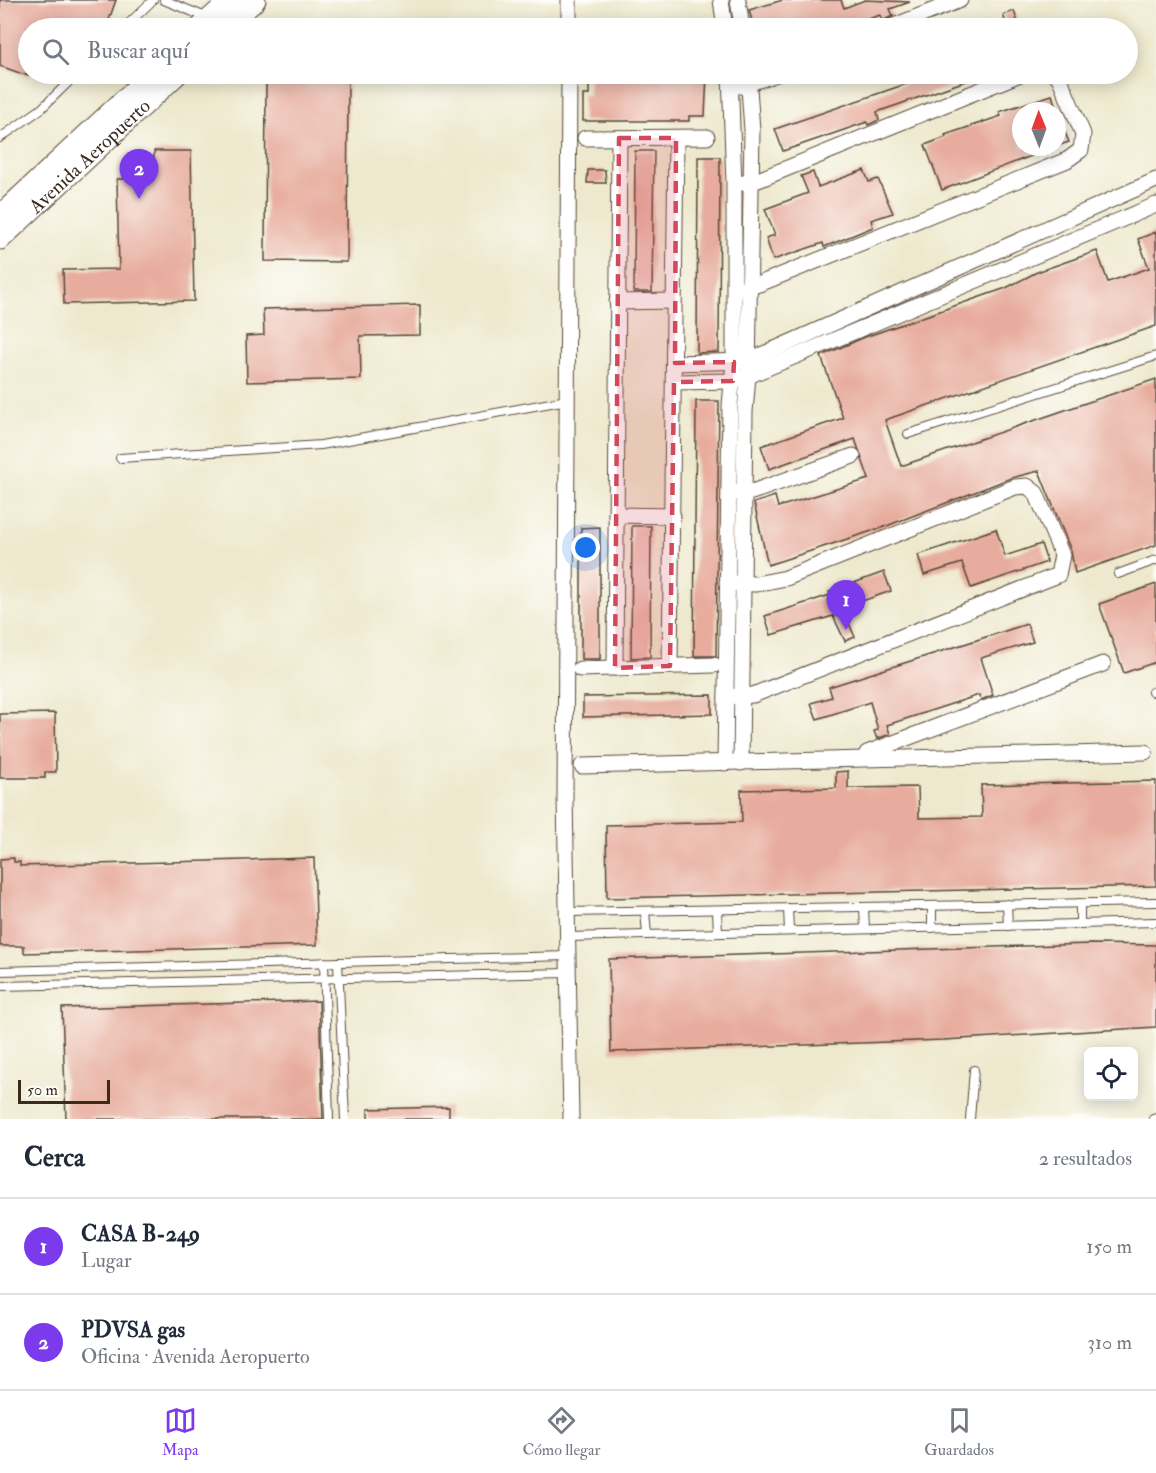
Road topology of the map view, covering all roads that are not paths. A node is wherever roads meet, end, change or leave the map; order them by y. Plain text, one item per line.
1 (153, 0) edge
2 (164, 0) edge
3 (231, 0) edge
4 (255, 0) edge
5 (569, 0) edge
6 (720, 0) edge
7 (738, 0) edge
8 (960, 0) edge
9 (134, 18) edge
10 (199, 18) edge
11 (220, 18) edge
12 (227, 18) edge
13 (569, 18) edge
14 (723, 18) edge
15 (741, 18) edge
16 (914, 18) edge
17 (67, 84) edge
18 (141, 84) edge
19 (166, 84) edge
20 (569, 84) edge
21 (731, 84) edge
22 (749, 84) edge
23 (995, 84) edge
24 (1062, 84) edge
25 (733, 130) junction
26 (752, 130) junction
27 (707, 137) dead end
28 (0, 138) edge
29 (585, 138) dead end
30 (618, 138) junction
31 (676, 138) junction
32 (1156, 180) edge
33 (751, 182) junction
34 (734, 183) junction
35 (1156, 205) edge
36 (0, 216) edge
37 (0, 239) edge
38 (749, 288) junction
39 (732, 290) junction
40 (674, 301) junction
41 (617, 302) junction
42 (1156, 356) edge
43 (675, 363) junction
44 (743, 366) junction
45 (733, 381) junction
46 (675, 382) junction
47 (567, 400) junction
48 (908, 434) dead end
49 (853, 456) dead end
50 (120, 458) dead end
51 (736, 493) junction
52 (616, 515) junction
53 (673, 516) junction
54 (1156, 560) edge
55 (1118, 574) dead end
56 (727, 583) junction
57 (744, 584) junction
58 (1103, 664) dead end
59 (714, 665) dead end
60 (670, 666) junction
61 (615, 668) junction
62 (580, 669) dead end
63 (726, 697) junction
64 (742, 697) junction
65 (1145, 752) dead end
66 (856, 758) junction
67 (725, 763) junction
68 (741, 763) junction
69 (582, 766) dead end
70 (1156, 902) edge
71 (1080, 903) junction
72 (1007, 904) junction
73 (932, 906) junction
74 (864, 907) junction
75 (788, 908) junction
76 (717, 910) junction
77 (645, 911) junction
78 (567, 912) junction
79 (1156, 921) edge
80 (1080, 924) junction
81 (1008, 926) junction
82 (932, 928) junction
83 (865, 929) junction
84 (789, 931) junction
85 (718, 933) junction
86 (647, 935) junction
87 (568, 937) junction
88 (568, 956) junction
89 (489, 958) junction
90 (440, 959) junction
91 (393, 961) junction
92 (324, 962) junction
93 (338, 962) junction
94 (275, 964) junction
95 (203, 965) junction
96 (137, 967) junction
97 (70, 969) junction
98 (0, 971) edge
99 (569, 973) junction
100 (488, 975) junction
101 (440, 976) junction
102 (392, 977) junction
103 (324, 978) junction
104 (338, 978) junction
105 (274, 979) junction
106 (203, 981) junction
107 (68, 984) junction
108 (139, 984) junction
109 (0, 986) edge
110 (974, 1070) dead end
111 (344, 1102) junction
112 (328, 1103) junction
113 (329, 1119) edge
114 (345, 1119) edge
115 (571, 1119) edge
116 (970, 1119) edge

1 - 9 lane
2 - 10 lane
3 - 11 street
4 - 12 street
5 - 13 street
6 - 14 street
7 - 15 street
8 - 16 street
17 - 28 lane
18 - 36 street, Avenida Aeropuerto
19 - 37 street, Avenida Aeropuerto
20 - 47 street
21 - 25 street
22 - 26 street
23 - 33 street
24 - 38 street
25 - 26 street
25 - 34 street
26 - 33 street
27 - 31 street
29 - 30 street
30 - 31 street
30 - 41 street
31 - 40 street
32 - 44 street
33 - 34 street
33 - 38 street
34 - 39 street
35 - 44 street
38 - 39 street
38 - 44 street
39 - 44 street
40 - 41 street
40 - 43 street
41 - 52 street
42 - 48 lane
43 - 44 street
43 - 46 street
44 - 45 street
44 - 51 street
45 - 46 street
45 - 51 street
46 - 53 street
47 - 50 lane
47 - 78 street
49 - 51 street
51 - 56 street
51 - 57 street
52 - 53 street
52 - 61 street
53 - 60 street
54 - 55 lane
56 - 57 street
56 - 63 street
57 - 64 street
57 - 64 street
58 - 66 street
59 - 60 street
60 - 61 street
61 - 62 street
63 - 64 street
63 - 67 street
64 - 68 street
65 - 66 street
66 - 68 street
67 - 68 street
67 - 69 street
70 - 71 lane
71 - 72 lane
71 - 80 lane
72 - 73 lane
72 - 81 lane
73 - 74 lane
73 - 82 lane
74 - 75 lane
74 - 83 lane
75 - 76 lane
75 - 84 lane
76 - 77 lane
76 - 85 lane
77 - 78 lane
77 - 86 lane
78 - 87 street
79 - 80 lane
80 - 81 lane
81 - 82 lane
82 - 83 lane
83 - 84 lane
84 - 85 lane
85 - 86 lane
86 - 87 lane
87 - 88 street
88 - 89 lane
88 - 99 street
89 - 90 lane
89 - 100 lane
90 - 91 lane
90 - 101 lane
91 - 93 lane
91 - 102 lane
92 - 93 lane
92 - 94 lane
92 - 103 lane
93 - 104 lane
94 - 95 lane
94 - 105 lane
95 - 96 lane
95 - 106 lane
96 - 97 lane
96 - 108 lane
97 - 98 lane
97 - 107 lane
99 - 100 lane
99 - 115 street
100 - 101 lane
101 - 102 lane
102 - 104 lane
103 - 104 lane
103 - 105 lane
103 - 112 lane
104 - 111 lane
105 - 106 lane
106 - 108 lane
107 - 108 lane
107 - 109 lane
110 - 116 lane
111 - 112 lane
111 - 114 lane
112 - 113 lane

